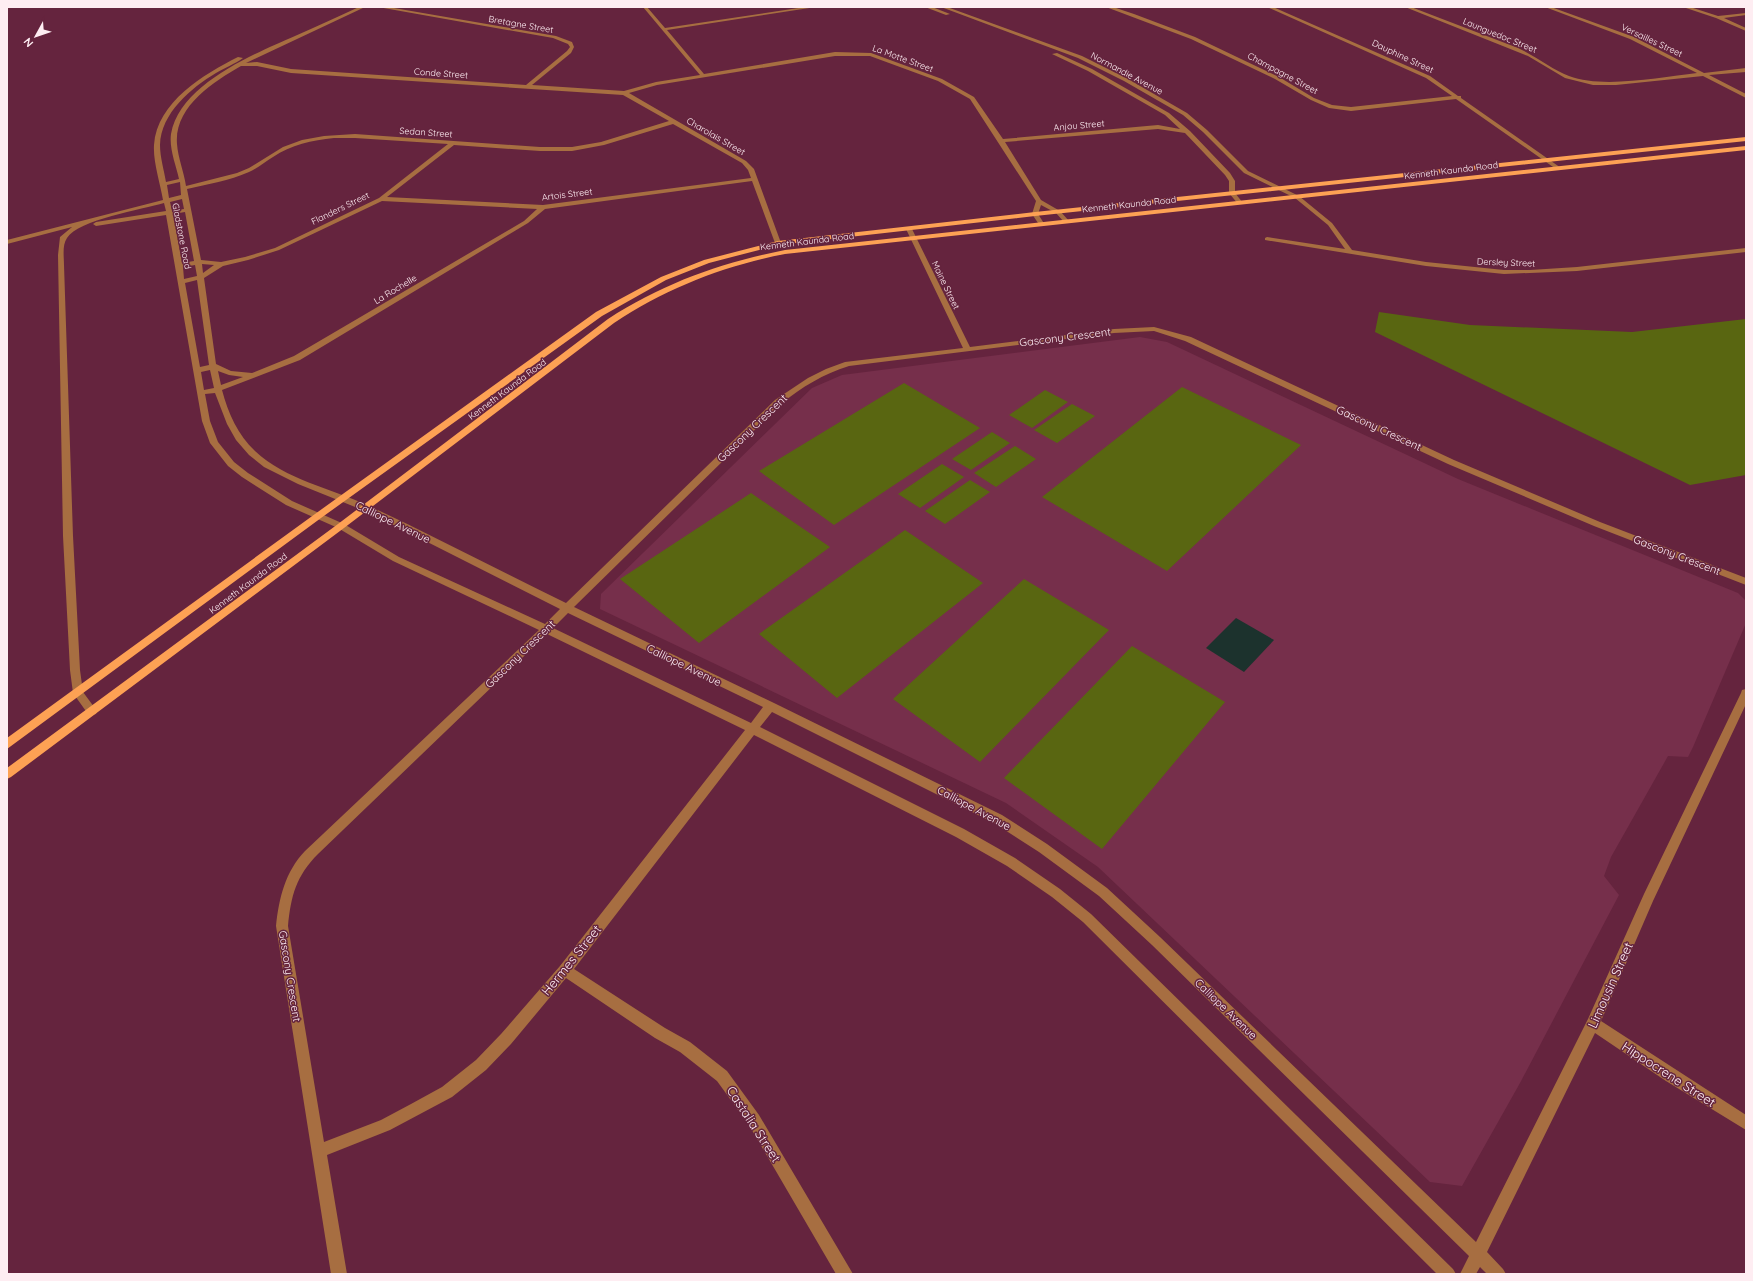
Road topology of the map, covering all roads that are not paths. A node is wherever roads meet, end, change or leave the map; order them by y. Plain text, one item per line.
1 (348, 7) edge
2 (358, 7) edge
3 (377, 7) edge
4 (380, 7) edge
5 (645, 7) edge
6 (814, 7) edge
7 (927, 7) edge
8 (943, 7) edge
9 (1108, 7) edge
10 (1269, 7) edge
11 (1407, 7) edge
12 (1547, 7) edge
13 (1685, 7) edge
14 (1746, 14) edge
15 (1718, 17) junction
16 (665, 29) junction
17 (1746, 30) edge
18 (246, 55) junction
19 (255, 56) junction
20 (226, 64) junction
21 (257, 64) junction
22 (236, 66) junction
23 (1102, 67) junction
24 (1090, 70) junction
25 (1746, 70) edge
26 (1705, 74) junction
27 (703, 76) junction
28 (527, 87) junction
29 (624, 93) junction
30 (1746, 96) edge
31 (1458, 97) junction
32 (1185, 114) junction
33 (1171, 117) junction
34 (673, 122) junction
35 (1158, 127) junction
36 (1205, 131) junction
37 (1187, 132) junction
38 (1746, 139) edge
39 (1001, 141) junction
40 (453, 143) junction
41 (1746, 148) edge
42 (1548, 160) junction
43 (1558, 168) junction
44 (754, 179) junction
45 (182, 180) junction
46 (163, 184) junction
47 (184, 188) junction
48 (1282, 189) junction
49 (1232, 193) junction
50 (184, 196) junction
51 (1297, 198) junction
52 (381, 199) junction
53 (166, 200) junction
54 (1039, 201) junction
55 (1240, 203) junction
56 (1122, 205) junction
57 (543, 207) junction
58 (188, 210) junction
59 (1058, 212) junction
60 (169, 214) junction
61 (1035, 214) junction
62 (1129, 214) junction
63 (86, 221) junction
64 (1066, 221) junction
65 (1042, 224) junction
66 (77, 226) junction
67 (63, 229) junction
68 (909, 229) junction
69 (914, 239) junction
70 (1267, 239) dead end
71 (7, 242) edge
72 (778, 243) junction
73 (1746, 250) edge
74 (1350, 252) junction
75 (198, 262) junction
76 (221, 264) junction
77 (180, 266) junction
78 (201, 277) junction
79 (181, 282) junction
80 (553, 347) junction
81 (967, 349) junction
82 (570, 352) junction
83 (214, 366) junction
84 (196, 371) junction
85 (250, 375) junction
86 (218, 389) junction
87 (201, 394) junction
88 (343, 498) junction
89 (366, 507) junction
90 (318, 516) junction
91 (341, 526) junction
92 (1746, 582) edge
93 (566, 608) junction
94 (546, 629) junction
95 (78, 693) junction
96 (1746, 693) edge
97 (770, 706) junction
98 (92, 711) junction
99 (753, 729) junction
100 (7, 744) edge
101 (7, 774) edge
102 (565, 970) junction
103 (1593, 1024) junction
104 (1746, 1123) edge
105 (319, 1151) junction
106 (1477, 1255) junction
107 (339, 1274) edge
108 (845, 1274) edge
109 (1448, 1274) edge
110 (1468, 1274) edge
111 (1498, 1274) edge

1 - 18 street, Gladstone Road
2 - 3 street
2 - 19 street, Gladstone Road
4 - 28 street, Bretagne Street
5 - 16 street
6 - 16 street
7 - 24 street, Normandie Avenue
8 - 23 street, Normandie Avenue
9 - 31 street, Champagne Street
10 - 31 street, Dauphine Street
11 - 26 street, Launguedoc Street
12 - 26 street, Versailles Street
13 - 15 street
14 - 15 street
15 - 17 street
16 - 27 street
18 - 19 street
18 - 20 street, Gladstone Road
19 - 21 street
19 - 22 street, Gladstone Road
20 - 22 street, Conde Street
20 - 46 street, Gladstone Road
21 - 22 street, Conde Street
21 - 28 street, Conde Street
22 - 45 street, Gladstone Road
23 - 24 street
23 - 32 street, Normandie Avenue
24 - 33 street, Normandie Avenue
25 - 26 street, Launguedoc Street
26 - 30 street, Versailles Street
27 - 29 street, La Motte Street
27 - 39 street, La Motte Street
28 - 29 street, Conde Street
29 - 34 street, Charolais Street
31 - 42 street, Dauphine Street
32 - 33 street
32 - 36 street, Normandie Avenue
33 - 35 street
33 - 37 street, Normandie Avenue
34 - 40 street, Sedan Street
34 - 44 street, Charolais Street
35 - 37 street, Anjou Street
35 - 39 street, Anjou Street
36 - 37 street, Anjou Street
36 - 48 street, Normandie Avenue
37 - 49 street, Normandie Avenue
38 - 42 main road, Kenneth Kaunda Road
39 - 54 street, La Motte Street
40 - 47 street, Sedan Street
40 - 52 street, Flanders Street
41 - 43 main road, Kenneth Kaunda Road
42 - 43 street, Dauphine Street
42 - 48 main road, Kenneth Kaunda Road
43 - 51 main road, Kenneth Kaunda Road
44 - 57 street, Artois Street
44 - 72 street, Charolais Street
45 - 46 street
45 - 47 street, Gladstone Road
46 - 53 street, Gladstone Road
47 - 50 street, Gladstone Road
48 - 49 main road, Kenneth Kaunda Road
48 - 51 street, Normandie Avenue
49 - 55 street
49 - 56 main road, Kenneth Kaunda Road
50 - 53 street
50 - 58 street, Gladstone Road
51 - 55 main road, Kenneth Kaunda Road
51 - 74 street, Normandie Avenue
52 - 57 street, Artois Street
52 - 76 street, Flanders Street
53 - 60 street, Gladstone Road
53 - 63 street
54 - 59 street, La Motte Street
54 - 61 street
55 - 62 main road, Kenneth Kaunda Road
56 - 59 main road, Kenneth Kaunda Road
56 - 62 main road
57 - 85 street, La Rochelle
58 - 60 street
58 - 75 street, Gladstone Road
59 - 61 main road, Kenneth Kaunda Road
59 - 64 street, La Motte Street
60 - 66 street
60 - 77 street, Gladstone Road
61 - 65 street
61 - 68 main road, Kenneth Kaunda Road
62 - 64 main road, Kenneth Kaunda Road
63 - 66 street
63 - 67 street
64 - 65 main road, Kenneth Kaunda Road
65 - 69 main road, Kenneth Kaunda Road
66 - 67 street
66 - 95 street
67 - 71 street
68 - 69 street, Maine Street
68 - 72 main road, Kenneth Kaunda Road
69 - 81 street, Maine Street
69 - 82 main road, Kenneth Kaunda Road
70 - 74 street, Dersley Street
72 - 80 main road, Kenneth Kaunda Road
73 - 74 street, Dersley Street
75 - 76 street, Flanders Street
75 - 77 street, Flanders Street
75 - 78 street, Gladstone Road
76 - 78 street, Flanders Street
77 - 79 street, Gladstone Road
78 - 79 street, Flanders Street
78 - 83 street, Gladstone Road
79 - 84 street, Gladstone Road
80 - 82 main road
80 - 88 main road, Kenneth Kaunda Road
81 - 92 street, Gascony Crescent
81 - 93 street, Gascony Crescent
82 - 89 main road, Kenneth Kaunda Road
83 - 84 street
83 - 85 street, La Rochelle
83 - 86 street, Gladstone Road
84 - 87 street, Gladstone Road
85 - 86 street, La Rochelle
86 - 87 street, La Rochelle
86 - 88 street, Gladstone Road
87 - 90 street, Gladstone Road
88 - 89 street, Calliope Avenue
88 - 90 main road, Kenneth Kaunda Road
89 - 91 main road, Kenneth Kaunda Road
89 - 93 street, Calliope Avenue
90 - 91 street
90 - 95 main road, Kenneth Kaunda Road
91 - 94 street
91 - 98 main road, Kenneth Kaunda Road
93 - 94 street, Gascony Crescent
93 - 97 street, Calliope Avenue
94 - 99 street
94 - 105 street, Gascony Crescent
95 - 98 street
95 - 100 main road, Kenneth Kaunda Road
96 - 103 street, Limousin Street
97 - 99 street, Hermes Street
97 - 106 street, Calliope Avenue
98 - 101 main road, Kenneth Kaunda Road
99 - 102 street, Hermes Street
99 - 109 street
102 - 105 street, Hermes Street
102 - 108 street, Castalia Street
103 - 104 street, Hippocrene Street
103 - 106 street, Limousin Street
105 - 107 street, Gascony Crescent
106 - 110 street, Limousin Street
106 - 111 street, Calliope Avenue

